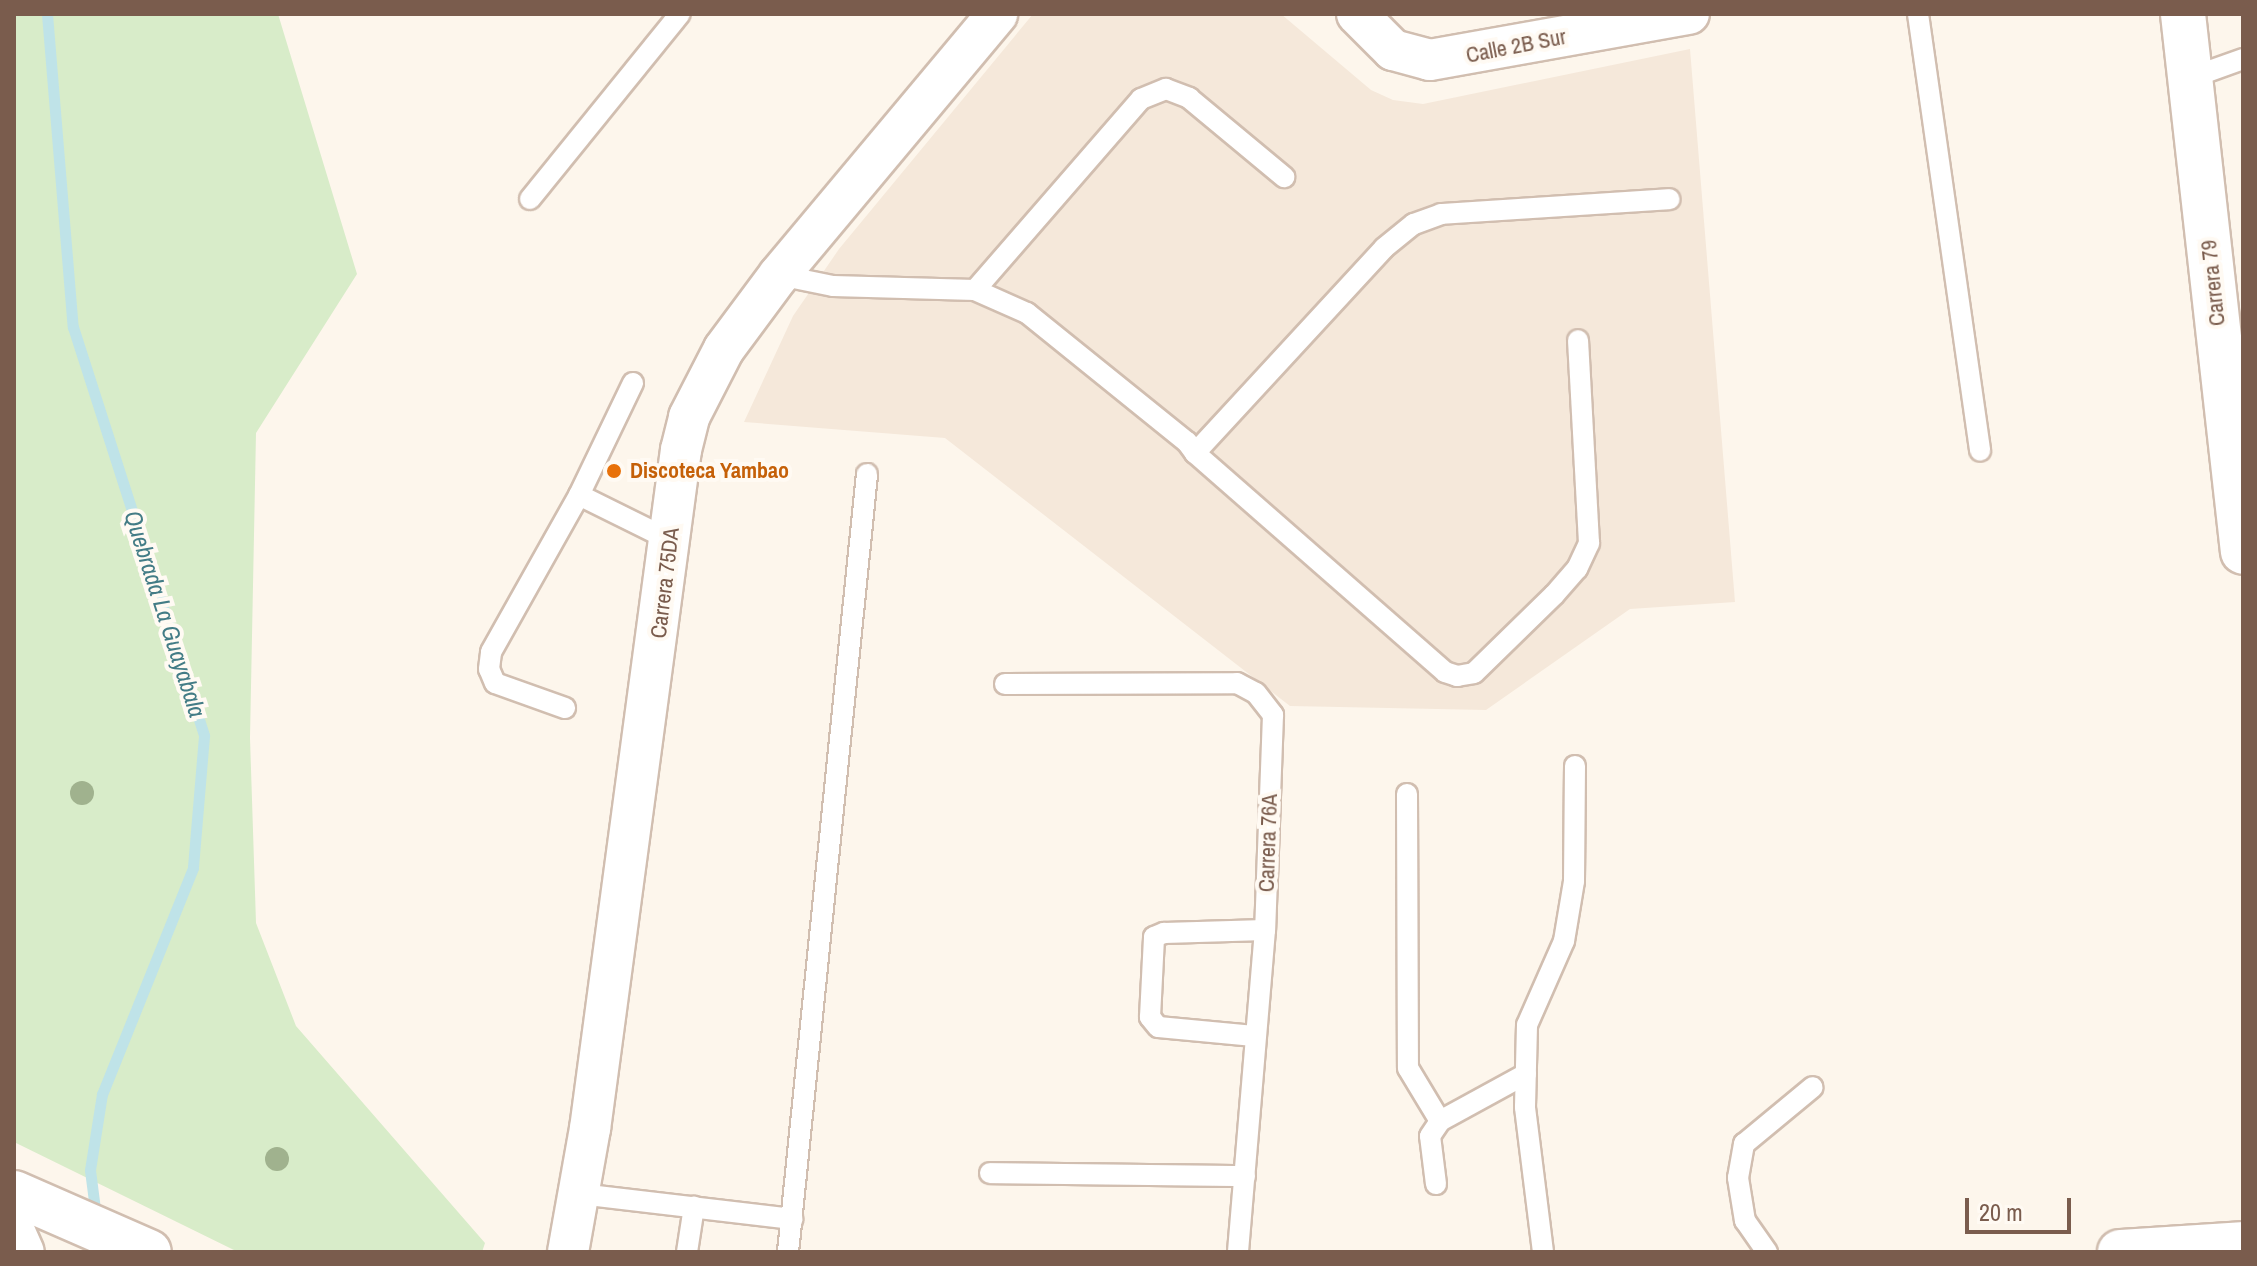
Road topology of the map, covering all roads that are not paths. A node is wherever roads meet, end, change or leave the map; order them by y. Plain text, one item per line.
1 (680, 14) edge
2 (997, 14) edge
3 (1357, 14) edge
4 (1689, 14) edge
5 (1918, 14) edge
6 (2183, 14) edge
7 (2243, 59) edge
8 (2190, 78) junction
9 (1284, 177) dead end
10 (530, 199) dead end
11 (1670, 199) dead end
12 (779, 275) junction
13 (975, 290) junction
14 (1578, 340) dead end
15 (633, 383) dead end
16 (1980, 451) dead end
17 (1195, 453) junction
18 (867, 474) dead end
19 (579, 495) junction
20 (670, 540) junction
21 (2243, 552) edge
22 (1005, 684) dead end
23 (565, 708) dead end
24 (1575, 766) dead end
25 (1407, 794) dead end
26 (1265, 930) junction
27 (1254, 1036) junction
28 (1526, 1074) junction
29 (1813, 1087) dead end
30 (1440, 1121) junction
31 (990, 1173) dead end
32 (1245, 1176) junction
33 (1436, 1184) dead end
34 (14, 1193) edge
35 (580, 1194) junction
36 (694, 1207) junction
37 (793, 1219) junction
38 (2243, 1228) edge
39 (14, 1230) edge
40 (111, 1235) edge
41 (2243, 1244) edge
42 (2191, 1245) junction
43 (24, 1252) edge
44 (568, 1252) edge
45 (687, 1252) edge
46 (788, 1252) edge
47 (1238, 1252) edge
48 (1543, 1252) edge
49 (1767, 1252) edge
50 (2120, 1252) edge

1 - 10 lane
2 - 12 street, Carrera 75DA
3 - 4 street, Calle 2B Sur
5 - 16 lane
6 - 8 main road, Carrera 79
7 - 8 lane
8 - 21 main road, Carrera 79
9 - 13 lane
11 - 17 lane
12 - 13 lane
12 - 20 street, Carrera 75DA
13 - 17 lane
14 - 17 lane
15 - 19 lane
18 - 37 lane
19 - 20 lane
19 - 23 lane
20 - 35 street, Carrera 75DA
22 - 26 lane, Carrera 76A
24 - 28 lane
25 - 30 lane
26 - 27 lane, Carrera 76A
26 - 27 lane
27 - 32 lane, Carrera 76A
28 - 30 lane
28 - 48 lane
29 - 49 lane
30 - 33 lane
31 - 32 lane
32 - 47 lane, Carrera 76A
34 - 40 main road
35 - 36 lane
35 - 44 street, Carrera 75DA
36 - 37 lane
36 - 45 lane
37 - 46 lane
38 - 42 main road
39 - 43 street
41 - 42 main road
42 - 50 main road

